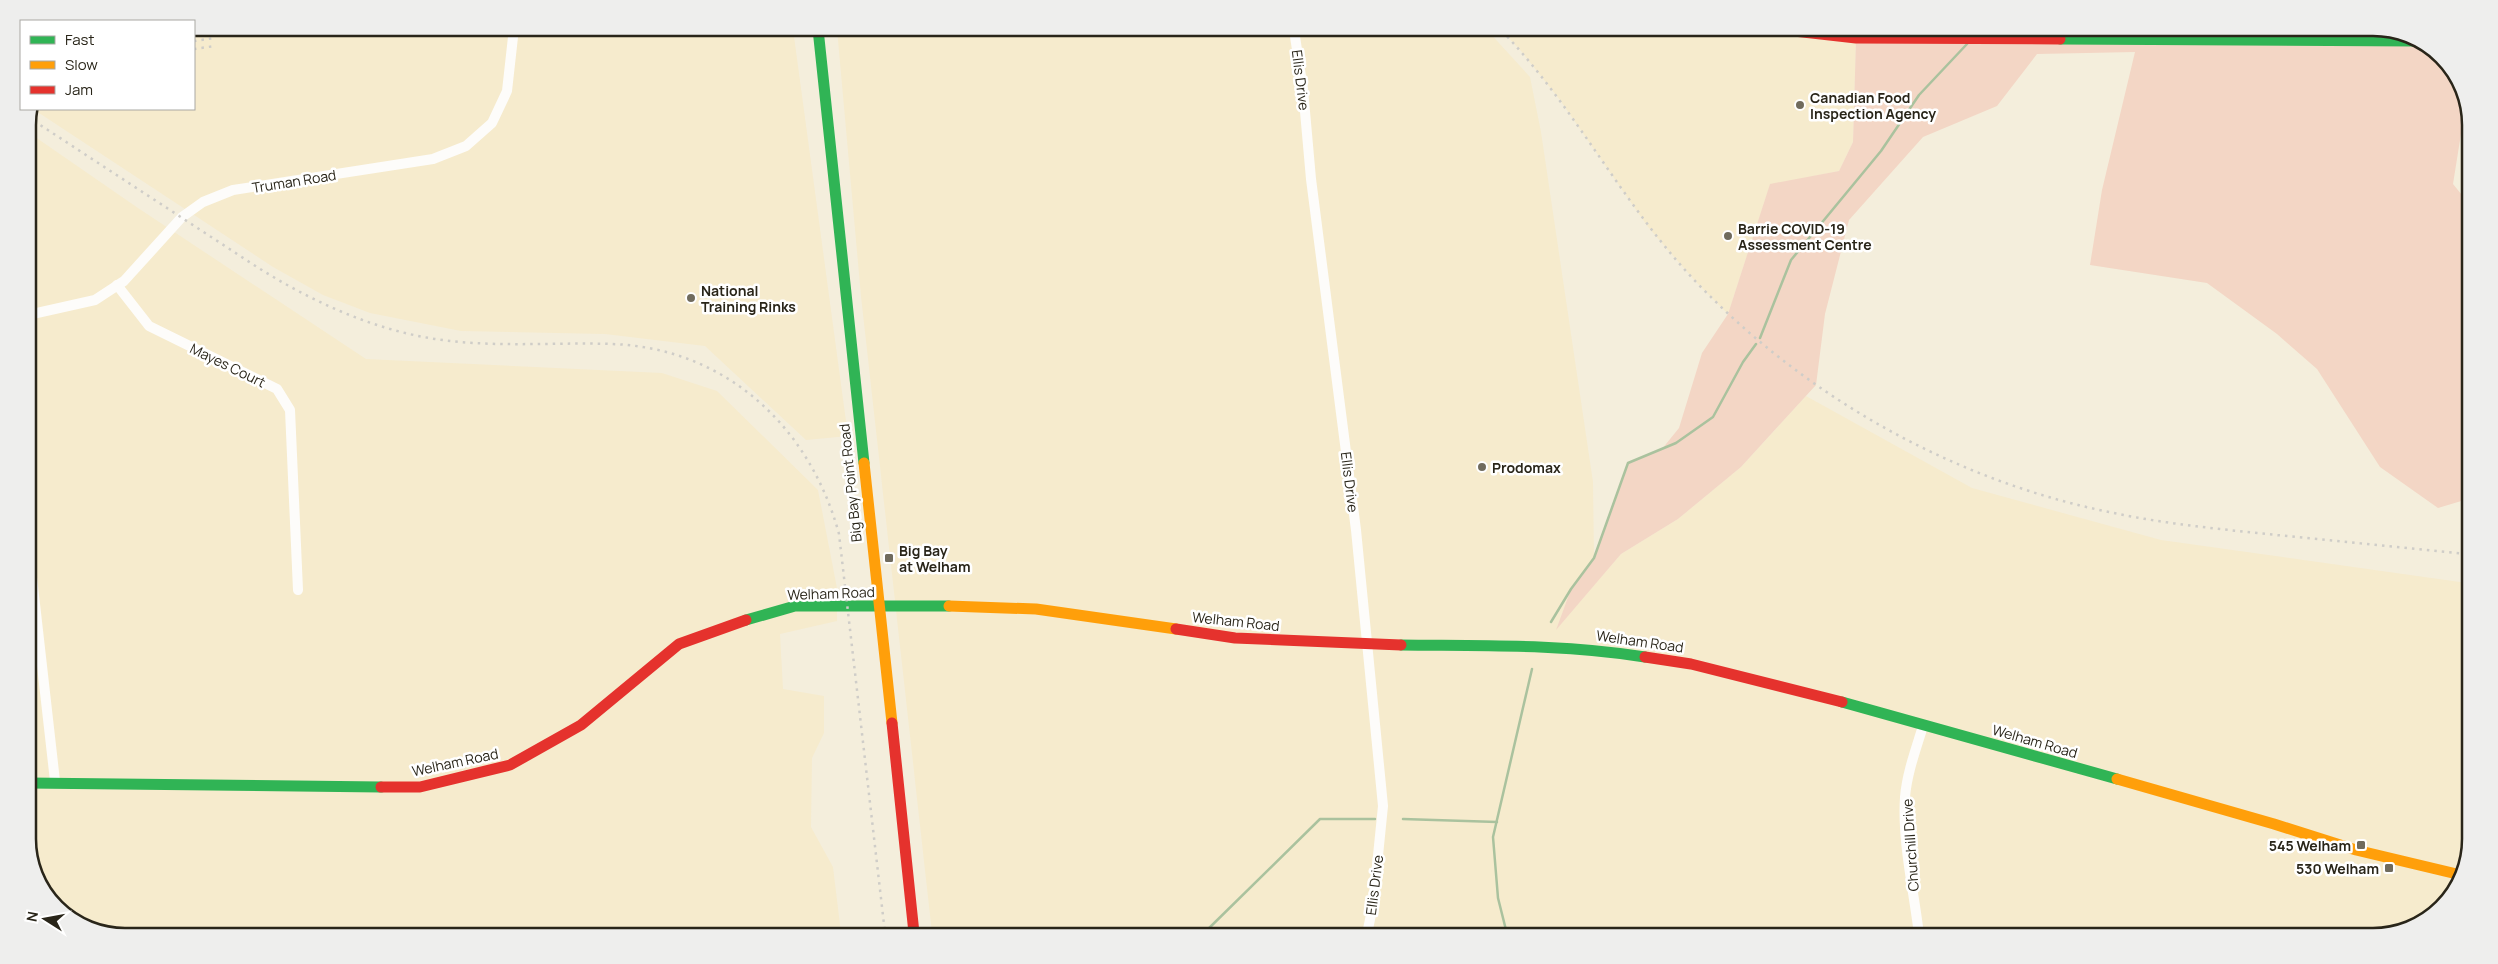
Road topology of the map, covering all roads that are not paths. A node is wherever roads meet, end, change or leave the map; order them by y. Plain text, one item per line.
1 (513, 36) edge
2 (819, 36) edge
3 (1295, 36) edge
4 (1838, 36) edge
5 (2401, 41) edge
6 (117, 285) junction
7 (36, 313) edge
8 (298, 590) dead end
9 (878, 607) junction
10 (36, 613) edge
11 (1367, 645) junction
12 (1923, 726) junction
13 (55, 782) junction
14 (36, 783) edge
15 (2455, 874) edge
16 (913, 928) edge
17 (1368, 928) edge
18 (1918, 928) edge

1 - 6 street, Truman Road
2 - 9 street, Big Bay Point Road
3 - 11 street, Ellis Drive
4 - 5 street
6 - 7 street, Truman Road
6 - 8 street, Mayes Court
9 - 11 street, Welham Road
9 - 13 street, Welham Road
9 - 16 street, Big Bay Point Road
10 - 13 street
11 - 12 street, Welham Road
11 - 17 street, Ellis Drive
12 - 15 street, Welham Road
12 - 18 street, Churchill Drive
13 - 14 street, Welham Road

